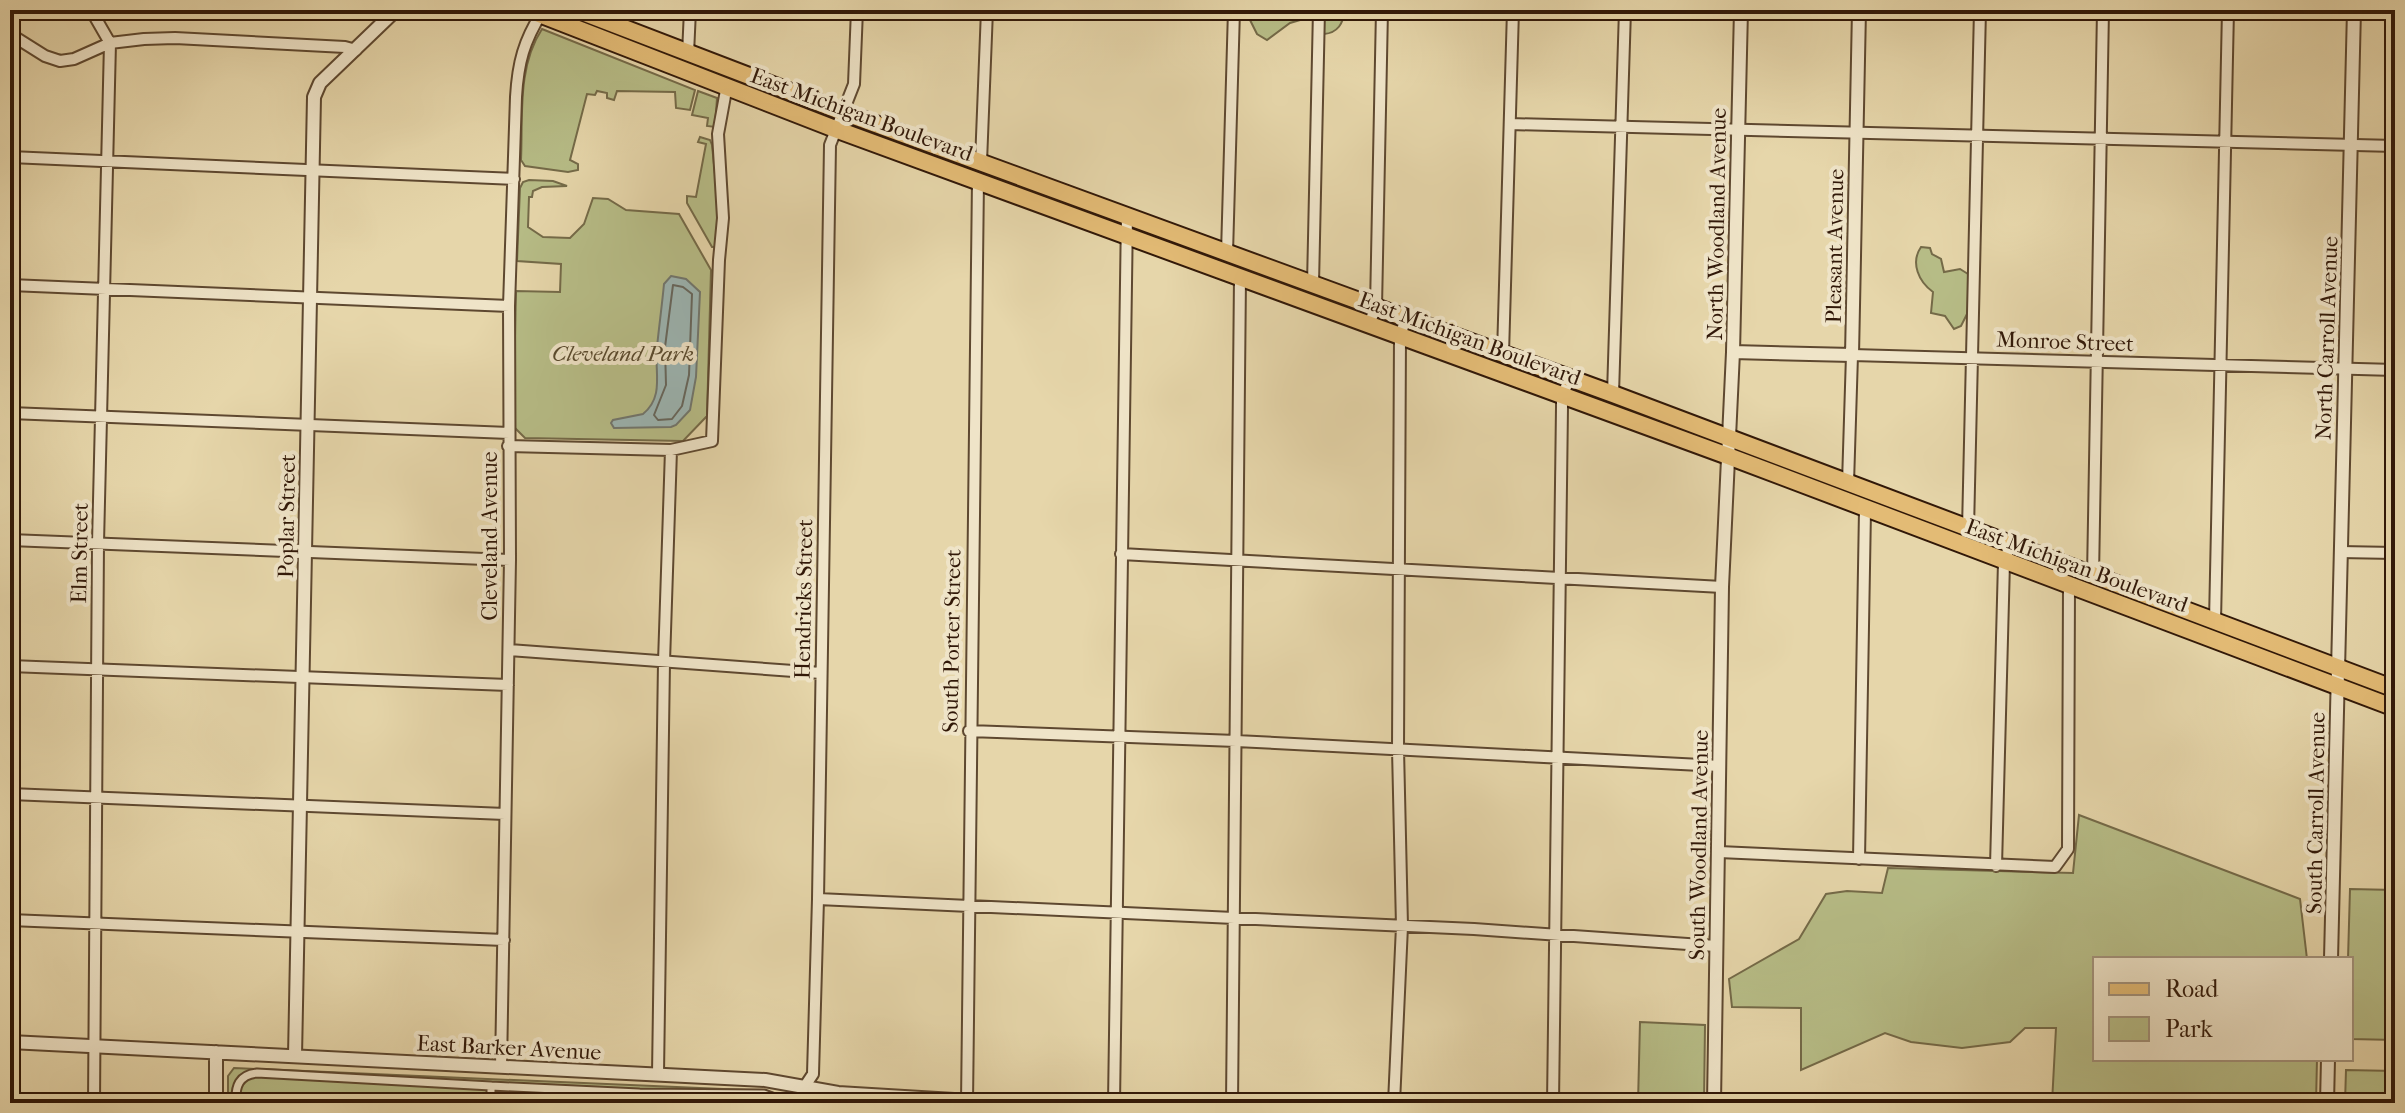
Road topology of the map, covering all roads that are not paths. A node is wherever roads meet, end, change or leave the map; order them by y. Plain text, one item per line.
1 (91, 10) edge
2 (396, 10) edge
3 (577, 10) edge
4 (690, 10) edge
5 (857, 10) edge
6 (987, 10) edge
7 (1234, 10) edge
8 (1319, 10) edge
9 (1382, 10) edge
10 (1513, 10) edge
11 (1625, 10) edge
12 (1741, 10) edge
13 (1859, 10) edge
14 (1980, 10) edge
15 (2103, 10) edge
16 (2228, 10) edge
17 (2354, 10) edge
18 (537, 12) edge
19 (10, 34) edge
20 (110, 43) junction
21 (356, 50) junction
22 (688, 54) junction
23 (729, 79) junction
24 (843, 112) junction
25 (1510, 124) junction
26 (1622, 128) junction
27 (835, 129) junction
28 (1738, 130) junction
29 (1855, 133) junction
30 (1977, 136) junction
31 (2100, 139) junction
32 (2225, 141) junction
33 (2351, 144) junction
34 (2395, 146) edge
35 (10, 157) edge
36 (106, 161) junction
37 (981, 162) junction
38 (312, 171) junction
39 (514, 179) junction
40 (978, 180) junction
41 (1127, 215) junction
42 (1127, 235) junction
43 (1227, 253) junction
44 (1240, 277) junction
45 (1313, 284) junction
46 (10, 285) edge
47 (102, 289) junction
48 (310, 297) junction
49 (509, 306) junction
50 (1376, 307) junction
51 (1369, 324) junction
52 (1403, 327) junction
53 (1733, 352) junction
54 (1503, 354) junction
55 (1852, 355) junction
56 (1973, 358) junction
57 (2097, 362) junction
58 (2222, 366) junction
59 (2345, 369) junction
60 (2395, 370) edge
61 (1570, 379) junction
62 (1613, 394) junction
63 (1562, 395) junction
64 (10, 413) edge
65 (101, 417) junction
66 (307, 425) junction
67 (509, 433) junction
68 (1728, 438) junction
69 (508, 446) junction
70 (671, 450) junction
71 (1728, 456) junction
72 (1848, 483) junction
73 (1865, 510) junction
74 (1968, 529) junction
75 (10, 540) edge
76 (98, 543) junction
77 (2010, 545) junction
78 (305, 551) junction
79 (2340, 552) junction
80 (2395, 553) edge
81 (1121, 554) junction
82 (510, 560) junction
83 (1236, 560) junction
84 (2004, 562) junction
85 (1400, 569) junction
86 (2093, 576) junction
87 (1558, 578) junction
88 (2069, 585) junction
89 (1722, 587) junction
90 (2215, 621) junction
91 (509, 650) junction
92 (664, 662) junction
93 (10, 666) edge
94 (2338, 667) junction
95 (97, 670) junction
96 (821, 673) junction
97 (302, 678) junction
98 (508, 685) junction
99 (2338, 686) junction
100 (2395, 689) edge
101 (2395, 708) edge
102 (969, 731) junction
103 (1119, 737) junction
104 (1236, 741) junction
105 (1398, 749) junction
106 (1558, 756) junction
107 (1720, 766) junction
108 (10, 794) edge
109 (95, 798) junction
110 (300, 807) junction
111 (505, 814) junction
112 (1719, 852) junction
113 (1859, 859) junction
114 (1996, 866) junction
115 (818, 899) junction
116 (970, 907) junction
117 (1118, 913) junction
118 (1234, 918) junction
119 (10, 920) edge
120 (94, 924) junction
121 (1402, 926) junction
122 (298, 933) junction
123 (1556, 936) junction
124 (504, 940) junction
125 (1716, 946) junction
126 (2331, 957) edge
127 (10, 1042) edge
128 (95, 1046) junction
129 (216, 1052) junction
130 (295, 1056) junction
131 (2328, 1061) edge
132 (501, 1067) junction
133 (658, 1074) junction
134 (491, 1086) junction
135 (805, 1086) junction
136 (639, 1093) junction
137 (967, 1101) edge
138 (94, 1103) edge
139 (216, 1103) edge
140 (236, 1103) edge
141 (491, 1103) edge
142 (639, 1103) edge
143 (788, 1103) edge
144 (796, 1103) edge
145 (1004, 1103) edge
146 (1114, 1103) edge
147 (1232, 1103) edge
148 (1394, 1103) edge
149 (1553, 1103) edge
150 (1714, 1103) edge
151 (2327, 1103) edge

1 - 20 street
2 - 21 street, Poplar Street
3 - 22 main road, East Michigan Boulevard
4 - 22 street
5 - 24 street, Hendricks Street
6 - 37 street
7 - 43 street
8 - 45 street
9 - 50 street
10 - 25 street
11 - 26 street
12 - 28 street, North Woodland Avenue
13 - 29 street, Pleasant Avenue
14 - 30 street
15 - 31 street
16 - 32 street
17 - 33 street, North Carroll Avenue
18 - 23 main road, East Michigan Boulevard
18 - 39 street, Cleveland Avenue
19 - 20 street
20 - 21 street
20 - 36 street, Elm Street
21 - 38 street, Poplar Street
22 - 23 main road, East Michigan Boulevard
23 - 24 main road, East Michigan Boulevard
23 - 27 main road, East Michigan Boulevard
23 - 70 street
24 - 27 street, Hendricks Street
24 - 37 main road, East Michigan Boulevard
25 - 26 street
25 - 54 street
26 - 28 street
26 - 62 street
27 - 40 main road, East Michigan Boulevard
27 - 96 street, Hendricks Street
28 - 29 street
28 - 53 street, North Woodland Avenue
29 - 30 street
29 - 55 street, Pleasant Avenue
30 - 31 street
30 - 56 street
31 - 32 street
31 - 57 street
32 - 33 street
32 - 58 street
33 - 34 street
33 - 59 street, North Carroll Avenue
35 - 36 street
36 - 38 street
36 - 47 street, Elm Street
37 - 41 main road, East Michigan Boulevard
38 - 39 street
38 - 48 street, Poplar Street
39 - 49 street, Cleveland Avenue
40 - 42 main road, East Michigan Boulevard
40 - 102 street, South Porter Street
41 - 42 street
41 - 43 main road, East Michigan Boulevard
42 - 44 main road, East Michigan Boulevard
42 - 81 street
43 - 45 main road, East Michigan Boulevard
44 - 51 main road, East Michigan Boulevard
44 - 83 street
45 - 50 main road, East Michigan Boulevard
46 - 47 street
47 - 48 street
47 - 65 street, Elm Street
48 - 49 street
48 - 66 street, Poplar Street
49 - 67 street, Cleveland Avenue
50 - 51 street
50 - 52 main road, East Michigan Boulevard
51 - 52 main road, East Michigan Boulevard
52 - 54 main road, East Michigan Boulevard
52 - 63 main road, East Michigan Boulevard
52 - 85 street
53 - 55 street, Monroe Street
53 - 68 street, North Woodland Avenue
54 - 61 main road, East Michigan Boulevard
55 - 56 street, Monroe Street
55 - 72 street, Pleasant Avenue
56 - 57 street, Monroe Street
56 - 74 street
57 - 58 street, Monroe Street
57 - 86 street
58 - 59 street, Monroe Street
58 - 90 street
59 - 60 street, Monroe Street
59 - 79 street, North Carroll Avenue
61 - 62 main road, East Michigan Boulevard
61 - 63 street
62 - 68 main road, East Michigan Boulevard
63 - 71 main road, East Michigan Boulevard
63 - 87 street
64 - 65 street
65 - 66 street
65 - 76 street, Elm Street
66 - 67 street
66 - 78 street, Poplar Street
67 - 69 street, Cleveland Avenue
68 - 71 street, North Woodland Avenue
68 - 72 main road, East Michigan Boulevard
69 - 70 street
69 - 82 street, Cleveland Avenue
70 - 92 street
71 - 73 main road, East Michigan Boulevard
71 - 89 street, South Woodland Avenue
72 - 74 main road, East Michigan Boulevard
73 - 84 main road, East Michigan Boulevard
73 - 113 street
74 - 77 main road, East Michigan Boulevard
75 - 76 street
76 - 78 street
76 - 95 street, Elm Street
77 - 84 street
77 - 86 main road, East Michigan Boulevard
78 - 82 street
78 - 97 street, Poplar Street
79 - 80 street
79 - 94 street, North Carroll Avenue
81 - 83 street
81 - 103 street
82 - 91 street, Cleveland Avenue
83 - 85 street
83 - 104 street
84 - 88 main road, East Michigan Boulevard
84 - 114 street
85 - 87 street
85 - 105 street
86 - 90 main road, East Michigan Boulevard
87 - 89 street
87 - 106 street
88 - 99 main road, East Michigan Boulevard
88 - 114 street
89 - 107 street, South Woodland Avenue
90 - 94 main road, East Michigan Boulevard
91 - 92 street
91 - 98 street, Cleveland Avenue
92 - 96 street
92 - 133 street
93 - 95 street
94 - 99 street, South Carroll Avenue
94 - 100 main road, East Michigan Boulevard
95 - 97 street
95 - 109 street, Elm Street
96 - 115 street, Hendricks Street
97 - 98 street
97 - 110 street, Poplar Street
98 - 111 street, Cleveland Avenue
99 - 101 main road, East Michigan Boulevard
99 - 126 street, South Carroll Avenue
102 - 103 street
102 - 116 street, South Porter Street
103 - 104 street
103 - 117 street
104 - 105 street
104 - 118 street
105 - 106 street
105 - 121 street
106 - 107 street
106 - 123 street
107 - 112 street, South Woodland Avenue
108 - 109 street
109 - 110 street
109 - 120 street, Elm Street
110 - 111 street
110 - 122 street, Poplar Street
111 - 124 street, Cleveland Avenue
112 - 113 street
112 - 125 street, South Woodland Avenue
113 - 114 street
115 - 116 street
115 - 135 street, Hendricks Street
116 - 117 street
116 - 137 street, South Porter Street
117 - 118 street
117 - 146 street
118 - 121 street
118 - 147 street
119 - 120 street
120 - 122 street
120 - 128 street, Elm Street
121 - 123 street
121 - 148 street
122 - 124 street
122 - 130 street, Poplar Street
123 - 125 street
123 - 149 street
124 - 132 street, Cleveland Avenue
125 - 150 street, South Woodland Avenue
127 - 128 street, East Barker Avenue
128 - 129 street, East Barker Avenue
128 - 138 street, Elm Street
129 - 130 street, East Barker Avenue
129 - 139 street
130 - 132 street, East Barker Avenue
131 - 151 street
132 - 133 street, East Barker Avenue
133 - 135 street, East Barker Avenue
134 - 136 street
134 - 140 street
134 - 141 street
135 - 137 street, East Barker Avenue
135 - 144 street
136 - 142 street
136 - 143 street
137 - 145 street, East Barker Avenue

